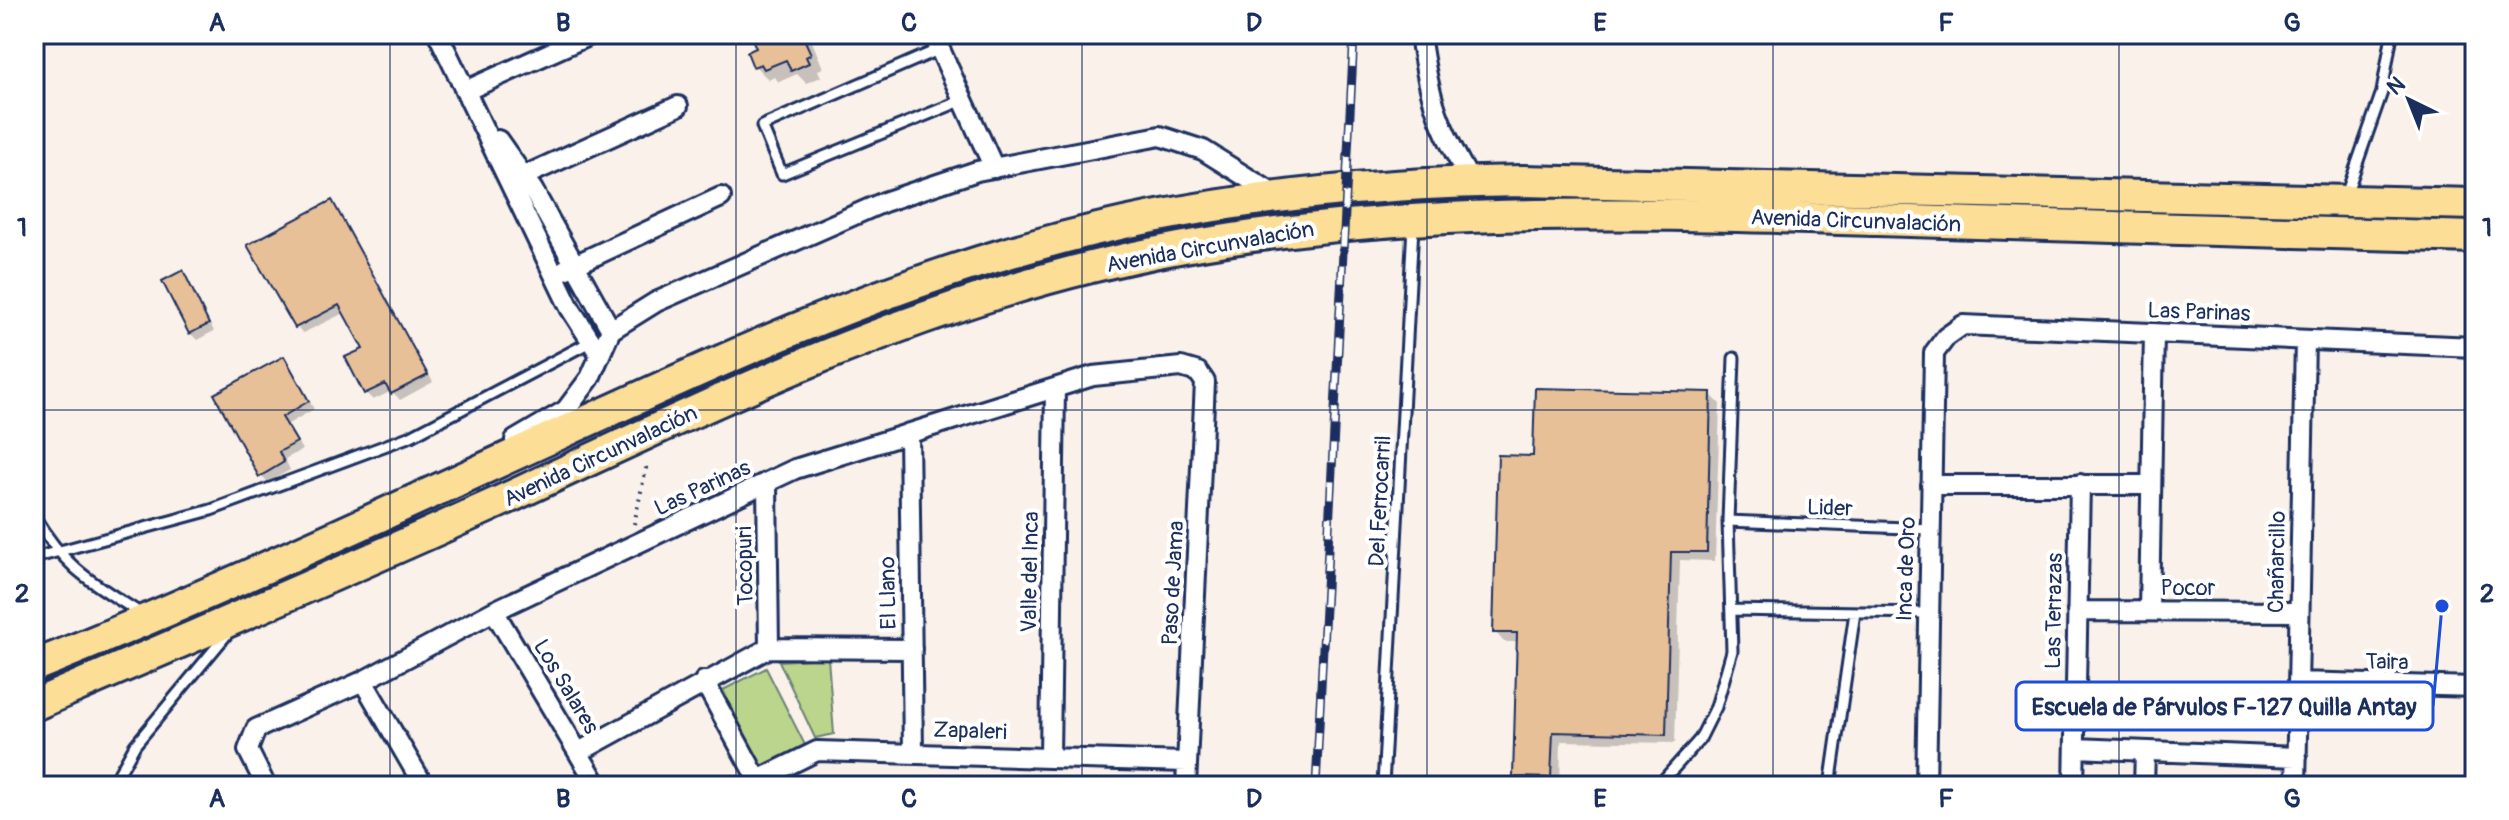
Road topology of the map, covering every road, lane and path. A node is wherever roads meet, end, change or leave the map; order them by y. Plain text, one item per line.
1 (438, 34) edge
2 (592, 34) edge
3 (1420, 34) edge
4 (2392, 34) edge
5 (937, 42) edge
6 (465, 91) junction
7 (963, 100) junction
8 (678, 106) dead end
9 (994, 168) junction
10 (517, 180) junction
11 (1471, 182) junction
12 (1278, 196) junction
13 (721, 197) dead end
14 (2344, 200) junction
15 (2475, 204) edge
16 (1413, 218) junction
17 (2475, 237) edge
18 (575, 265) junction
19 (554, 274) junction
20 (611, 330) junction
21 (2154, 333) junction
22 (2305, 340) junction
23 (594, 347) junction
24 (2475, 347) edge
25 (1934, 353) joint
26 (1734, 358) dead end
27 (1205, 382) joint
28 (1055, 388) junction
29 (909, 433) junction
30 (767, 483) junction
31 (2080, 484) junction
32 (1931, 485) junction
33 (2150, 485) junction
34 (408, 503) junction
35 (34, 516) edge
36 (1728, 521) junction
37 (1931, 529) junction
38 (55, 552) junction
39 (34, 558) edge
40 (1731, 610) junction
41 (494, 611) junction
42 (2077, 611) junction
43 (2149, 611) junction
44 (1855, 612) junction
45 (2299, 612) junction
46 (1928, 613) junction
47 (242, 616) junction
48 (149, 620) junction
49 (769, 648) junction
50 (912, 649) junction
51 (34, 666) edge
52 (363, 681) junction
53 (704, 681) junction
54 (2298, 682) junction
55 (2475, 687) edge
56 (34, 705) edge
57 (2075, 748) junction
58 (2145, 751) junction
59 (579, 752) junction
60 (913, 752) junction
61 (1050, 757) junction
62 (2297, 757) junction
63 (1187, 762) junction
64 (759, 783) edge
65 (112, 786) edge
66 (266, 786) edge
67 (424, 786) edge
68 (598, 786) edge
69 (1186, 786) edge
70 (1383, 786) edge
71 (1658, 786) edge
72 (1830, 786) edge
73 (1926, 786) edge
74 (2074, 786) edge
75 (2144, 786) edge
76 (2296, 786) edge

1 - 6 street
2 - 6 street
3 - 11 street
4 - 14 lane
5 - 7 street
5 - 7 lane
6 - 10 street
7 - 9 street
8 - 10 street
9 - 12 street, Avenida Circunvalación
9 - 20 street, Avenida Circunvalación
10 - 18 street
10 - 19 street
11 - 12 highway, Avenida Circunvalación
11 - 14 highway, Avenida Circunvalación
12 - 34 highway, Avenida Circunvalación
13 - 18 street
14 - 15 highway, Avenida Circunvalación
16 - 17 highway, Avenida Circunvalación
16 - 47 highway, Avenida Circunvalación
16 - 70 lane, Del Ferrocarril
18 - 19 street
18 - 20 street
19 - 23 street
20 - 23 street, Avenida Circunvalación
21 - 22 street, Las Parinas
21 - 25 street, Las Parinas
21 - 33 street
22 - 24 street, Las Parinas
22 - 45 street, Chañarcillo
23 - 34 street, Avenida Circunvalación
23 - 38 lane
25 - 32 street, Inca de Oro
26 - 36 lane
27 - 28 street, Las Parinas
27 - 63 street, Paso de Jama
28 - 29 street, Las Parinas
28 - 61 street, Valle del Inca
29 - 30 street, Las Parinas
29 - 50 street, El Llano
30 - 41 street, Las Parinas
30 - 49 street, Tocopuri
31 - 32 street
31 - 33 street
31 - 42 street, Las Terrazas
32 - 37 street, Inca de Oro
33 - 43 street
34 - 48 highway, Avenida Circunvalación
35 - 38 lane
36 - 37 lane, Lider
36 - 40 lane
37 - 46 street, Inca de Oro
38 - 39 lane
38 - 48 lane
40 - 44 lane
40 - 71 lane
41 - 52 street, Las Parinas
41 - 59 street, Los Salares
42 - 43 street, Pocor
42 - 57 street, Las Terrazas
43 - 45 street, Pocor
44 - 46 lane
44 - 72 lane
45 - 54 street, Chañarcillo
46 - 73 street, Inca de Oro
47 - 56 highway, Avenida Circunvalación
47 - 65 lane
48 - 51 highway, Avenida Circunvalación
49 - 50 street
49 - 53 street
50 - 60 street, El Llano
52 - 66 street, Las Parinas
52 - 67 street
53 - 59 street
53 - 64 street
54 - 55 street, Taira
54 - 62 street, Chañarcillo
57 - 58 street
57 - 74 street, Las Terrazas
58 - 62 street
58 - 75 street
59 - 68 street, Los Salares
60 - 61 street, Zapaleri
60 - 64 street, Zapaleri
61 - 63 street, Zapaleri
62 - 76 street, Chañarcillo
63 - 69 street, Paso de Jama

